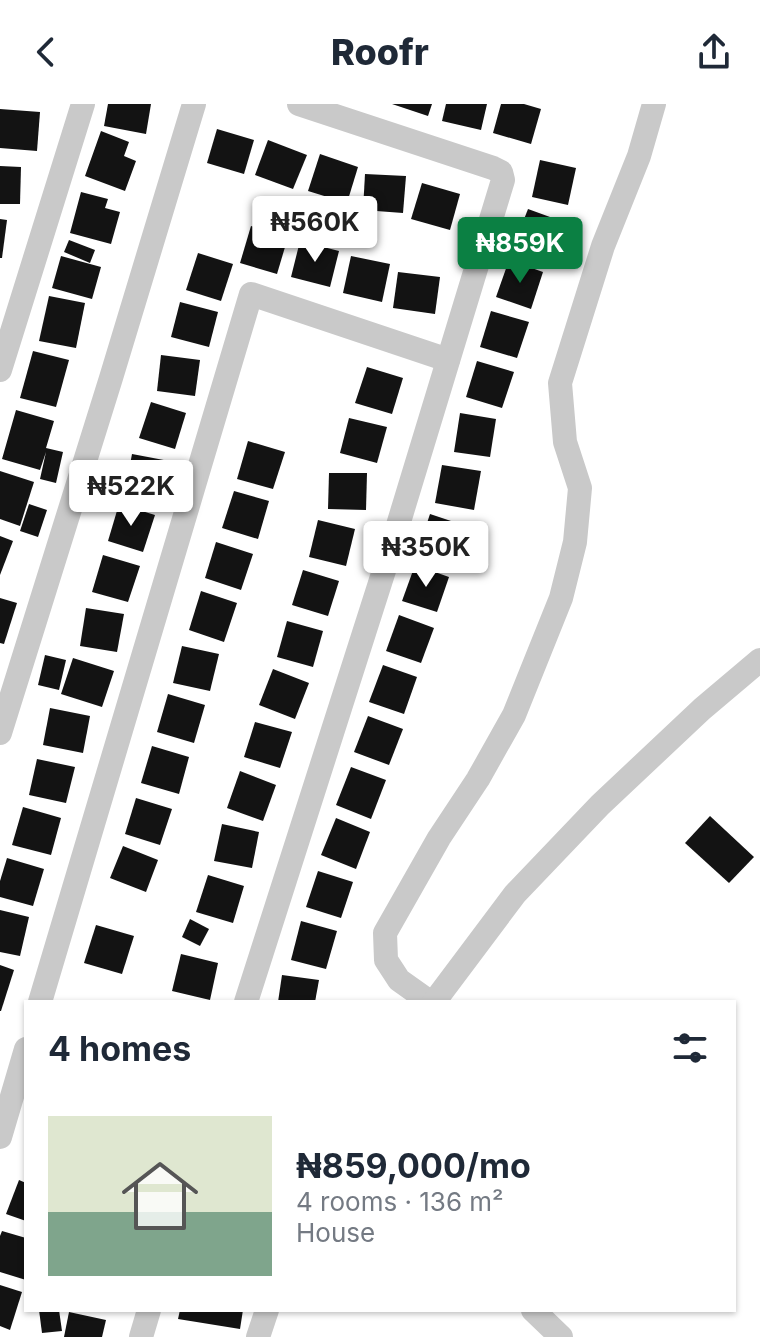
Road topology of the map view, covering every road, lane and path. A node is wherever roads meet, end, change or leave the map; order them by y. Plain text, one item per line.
1 (83, 104) edge
2 (194, 104) edge
3 (299, 104) edge
4 (654, 104) edge
5 (448, 360) junction
6 (0, 370) edge
7 (760, 660) edge
8 (11, 664) edge
9 (0, 733) edge
10 (41, 1000) edge
11 (247, 1000) edge
12 (429, 1000) edge
13 (434, 1000) edge
14 (24, 1056) edge
15 (0, 1137) edge
16 (148, 1312) edge
17 (266, 1312) edge
18 (535, 1312) edge
19 (141, 1337) edge
20 (258, 1337) edge
21 (561, 1337) edge

1 - 6 street
2 - 8 street
3 - 5 street
4 - 12 street
5 - 10 street
5 - 11 street
7 - 13 street
8 - 9 street
14 - 15 street
16 - 19 street
17 - 20 street
18 - 21 street

